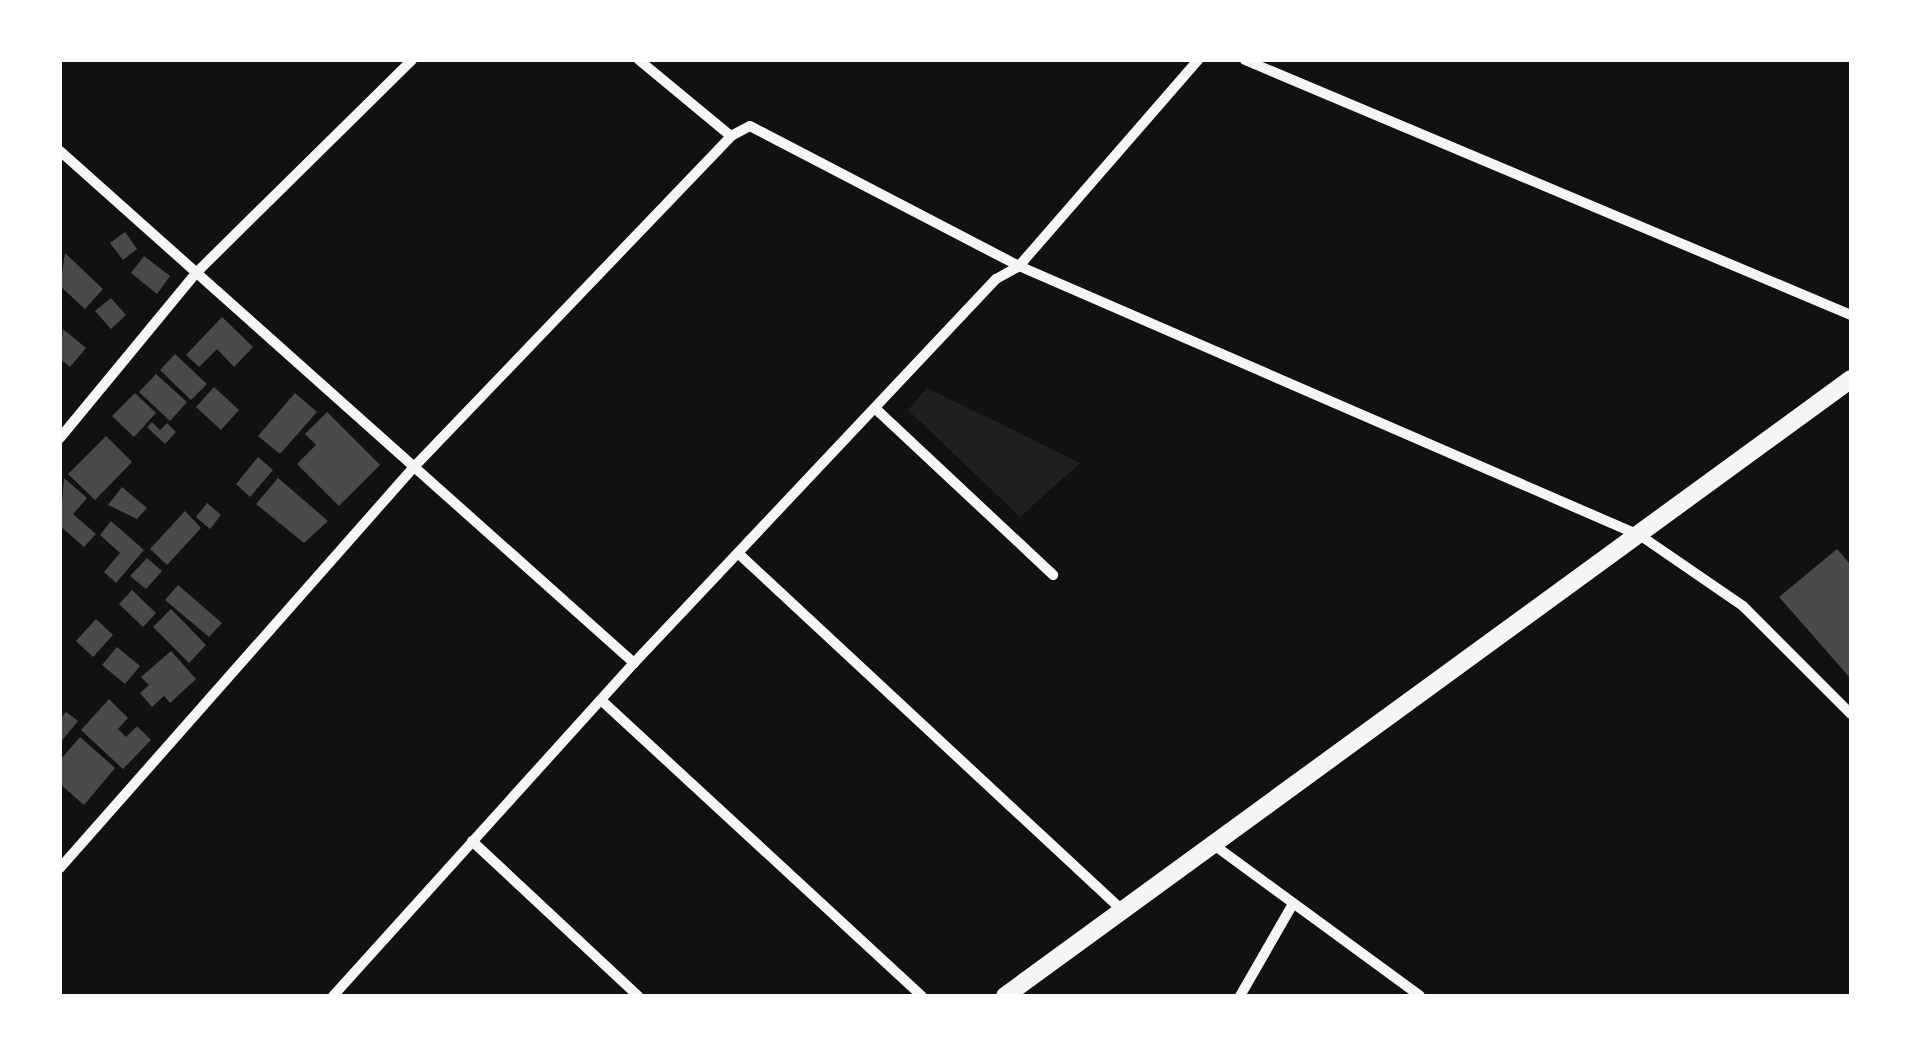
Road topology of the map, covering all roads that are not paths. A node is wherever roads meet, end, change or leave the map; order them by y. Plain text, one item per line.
1 (412, 60) edge
2 (639, 60) edge
3 (1198, 60) edge
4 (1244, 60) edge
5 (731, 136) junction
6 (60, 151) edge
7 (1019, 266) junction
8 (197, 272) junction
9 (1851, 315) edge
10 (1851, 379) edge
11 (878, 411) junction
12 (60, 438) edge
13 (414, 468) junction
14 (1642, 536) junction
15 (739, 554) junction
16 (1052, 575) dead end
17 (634, 663) junction
18 (601, 700) junction
19 (1851, 714) edge
20 (472, 841) junction
21 (1214, 845) junction
22 (60, 868) edge
23 (1293, 904) junction
24 (1123, 911) junction
25 (338, 994) edge
26 (638, 996) edge
27 (922, 996) edge
28 (1005, 996) edge
29 (1240, 996) edge
30 (1420, 996) edge

1 - 8 street
2 - 5 street
3 - 7 street
4 - 9 street
5 - 7 street
5 - 13 street
6 - 8 street
7 - 11 street
7 - 14 street
8 - 12 street
8 - 13 street
10 - 14 street
11 - 15 street
11 - 16 street
13 - 17 street
13 - 22 street
14 - 19 street
14 - 21 street
15 - 17 street
15 - 24 street
17 - 18 street
18 - 20 street
18 - 27 street
20 - 25 street
20 - 26 street
21 - 23 street
21 - 24 street
23 - 29 street
23 - 30 street
24 - 28 street

